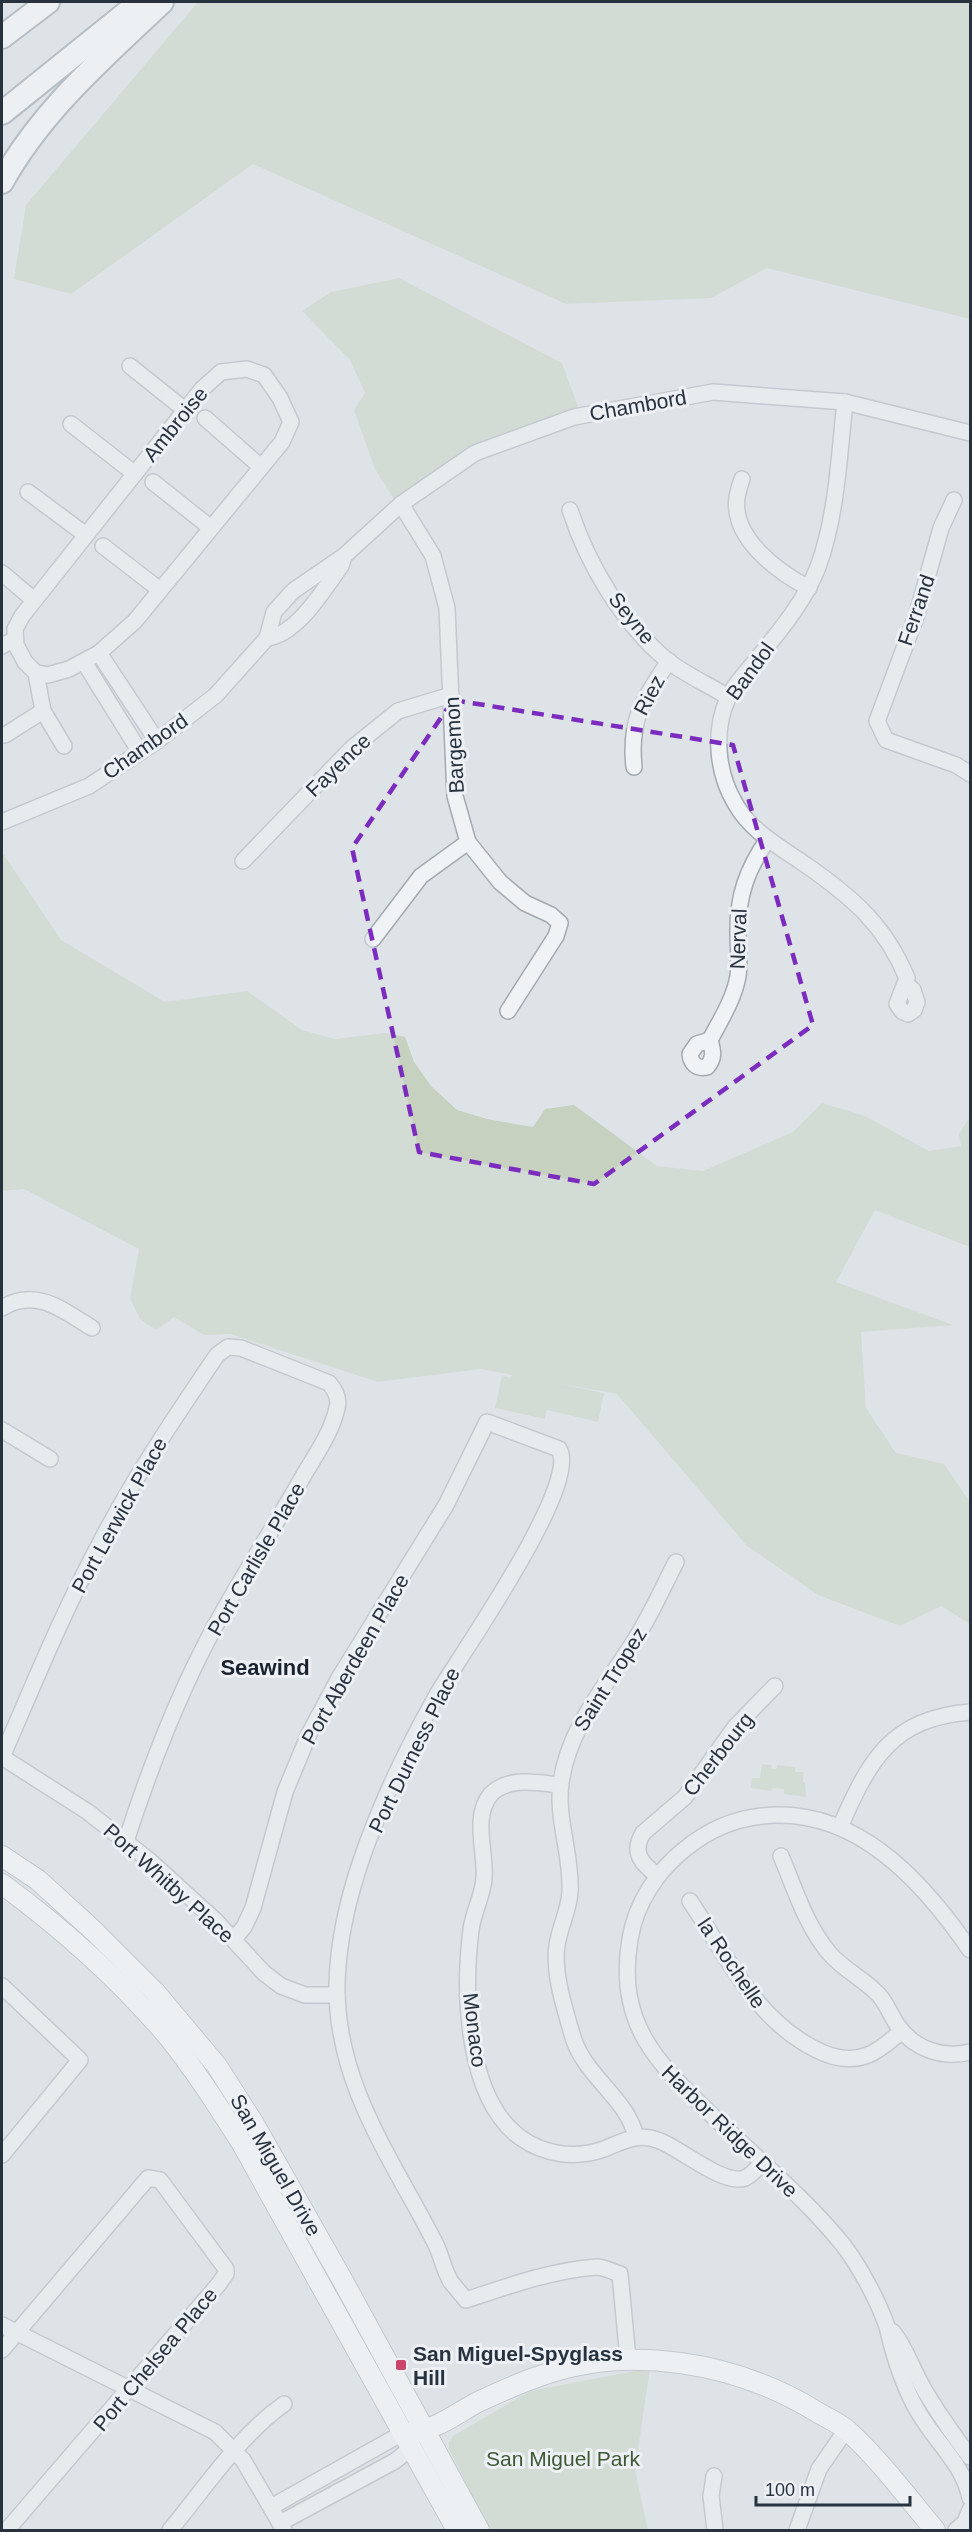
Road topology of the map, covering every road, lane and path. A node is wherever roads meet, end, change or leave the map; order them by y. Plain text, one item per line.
1 (48, 2) edge
2 (140, 2) edge
3 (162, 2) edge
4 (2, 37) edge
5 (2, 113) edge
6 (2, 182) edge
7 (130, 366) dead end
8 (845, 402) junction
9 (186, 410) junction
10 (205, 418) dead end
11 (71, 424) dead end
12 (970, 433) edge
13 (261, 466) junction
14 (135, 474) junction
15 (742, 480) dead end
16 (153, 482) dead end
17 (28, 492) dead end
18 (954, 500) dead end
19 (400, 504) junction
20 (570, 510) dead end
21 (211, 528) junction
22 (86, 535) junction
23 (103, 546) dead end
24 (344, 556) junction
25 (2, 573) edge
26 (808, 588) junction
27 (296, 589) junction
28 (160, 590) junction
29 (34, 600) junction
30 (313, 603) junction
31 (272, 638) junction
32 (8, 643) edge
33 (99, 653) junction
34 (669, 661) junction
35 (84, 662) junction
36 (36, 673) junction
37 (451, 695) junction
38 (728, 697) junction
39 (43, 711) junction
40 (5, 735) dead end
41 (157, 741) junction
42 (64, 746) dead end
43 (140, 752) junction
44 (634, 767) dead end
45 (970, 774) edge
46 (2, 822) edge
47 (768, 839) junction
48 (468, 842) junction
49 (243, 861) dead end
50 (373, 939) dead end
51 (906, 984) dead end
52 (508, 1011) dead end
53 (710, 1040) dead end
54 (2, 1308) edge
55 (93, 1328) dead end
56 (292, 1368) joint
57 (487, 1422) joint
58 (2, 1430) edge
59 (50, 1459) dead end
60 (676, 1562) dead end
61 (775, 1686) dead end
62 (970, 1712) edge
63 (2, 1757) edge
64 (560, 1785) junction
65 (840, 1827) junction
66 (126, 1840) junction
67 (2, 1856) edge
68 (781, 1856) dead end
69 (658, 1876) junction
70 (2, 1884) edge
71 (690, 1901) dead end
72 (234, 1939) junction
73 (970, 1950) edge
74 (2, 1986) edge
75 (337, 1995) junction
76 (902, 2031) junction
77 (970, 2052) edge
78 (636, 2137) junction
79 (2, 2155) edge
80 (762, 2163) junction
81 (2, 2325) edge
82 (887, 2325) junction
83 (17, 2332) junction
84 (2, 2350) edge
85 (628, 2359) junction
86 (130, 2390) junction
87 (284, 2404) dead end
88 (846, 2430) junction
89 (425, 2431) junction
90 (406, 2441) junction
91 (235, 2450) junction
92 (970, 2457) edge
93 (714, 2475) dead end
94 (970, 2489) edge
95 (272, 2507) junction
96 (970, 2510) edge
97 (282, 2527) edge
98 (8, 2530) edge
99 (170, 2530) edge
100 (457, 2530) edge
101 (479, 2530) edge
102 (715, 2530) edge
103 (797, 2530) edge
104 (935, 2530) edge
105 (956, 2530) edge

1 - 4 highway
2 - 5 highway
3 - 6 highway
7 - 9 street
8 - 12 street, Chambord
8 - 19 street, Chambord
8 - 26 street, Bandol
9 - 13 street, Ambroise
9 - 14 street, Ambroise
10 - 13 street
11 - 14 street
13 - 21 street, Ambroise
14 - 22 street, Ambroise
15 - 26 street
16 - 21 street
17 - 22 street
18 - 45 street, Ferrand
19 - 24 street, Chambord
19 - 37 street, Bargemon
20 - 34 street, Seyne
21 - 28 street, Ambroise
22 - 29 street, Ambroise
23 - 28 street
24 - 27 street, Chambord
24 - 30 street, Chambord
25 - 29 street
26 - 38 street, Bandol
27 - 30 street
27 - 31 street, Chambord
28 - 33 street, Ambroise
29 - 32 street, Ambroise
30 - 31 street, Chambord
31 - 41 street, Chambord
32 - 36 street, Ambroise
33 - 35 street, Ambroise
33 - 41 street
34 - 38 street, Seyne
34 - 44 street, Riez
35 - 36 street, Ambroise
35 - 43 street
36 - 39 street
37 - 48 street, Bargemon
37 - 49 street, Fayence
38 - 47 street, Bandol
39 - 40 street
39 - 42 street
41 - 43 street, Chambord
43 - 46 street, Chambord
47 - 51 street, Bandol
47 - 53 street, Nerval
48 - 50 street
48 - 52 street, Bargemon
54 - 55 street
56 - 63 street, Port Lerwick Place
56 - 66 street, Port Carlisle Place
57 - 72 street, Port Aberdeen Place
57 - 75 street, Port Durness Place
58 - 59 street
60 - 64 street, Saint Tropez
61 - 69 street, Cherbourg
62 - 65 street
63 - 66 street, Port Whitby Place
64 - 78 street, Saint Tropez
64 - 78 street, Monaco
65 - 69 street, Harbor Ridge Drive
65 - 73 street, Harbor Ridge Drive
66 - 72 street, Port Whitby Place
67 - 89 main road, San Miguel Drive
68 - 76 street
69 - 80 street, Harbor Ridge Drive
70 - 90 main road, San Miguel Drive
71 - 76 street, la Rochelle
72 - 75 street, Port Whitby Place
74 - 79 street
75 - 85 street, Port Durness Place
76 - 77 street
78 - 80 street
80 - 82 street, Harbor Ridge Drive
81 - 83 street
82 - 92 street, Harbor Ridge Drive
82 - 94 street, Harbor Ridge Drive
83 - 84 street
83 - 86 street
83 - 86 street, Port Chelsea Place
85 - 88 main road
85 - 89 main road
86 - 91 street
86 - 98 street, Port Chelsea Place
87 - 91 street
88 - 103 street
88 - 104 main road
89 - 90 main road
89 - 101 main road, San Miguel Drive
90 - 95 street
90 - 97 street
90 - 100 main road, San Miguel Drive
91 - 95 street
91 - 99 street
93 - 102 street
95 - 97 street
96 - 105 street

